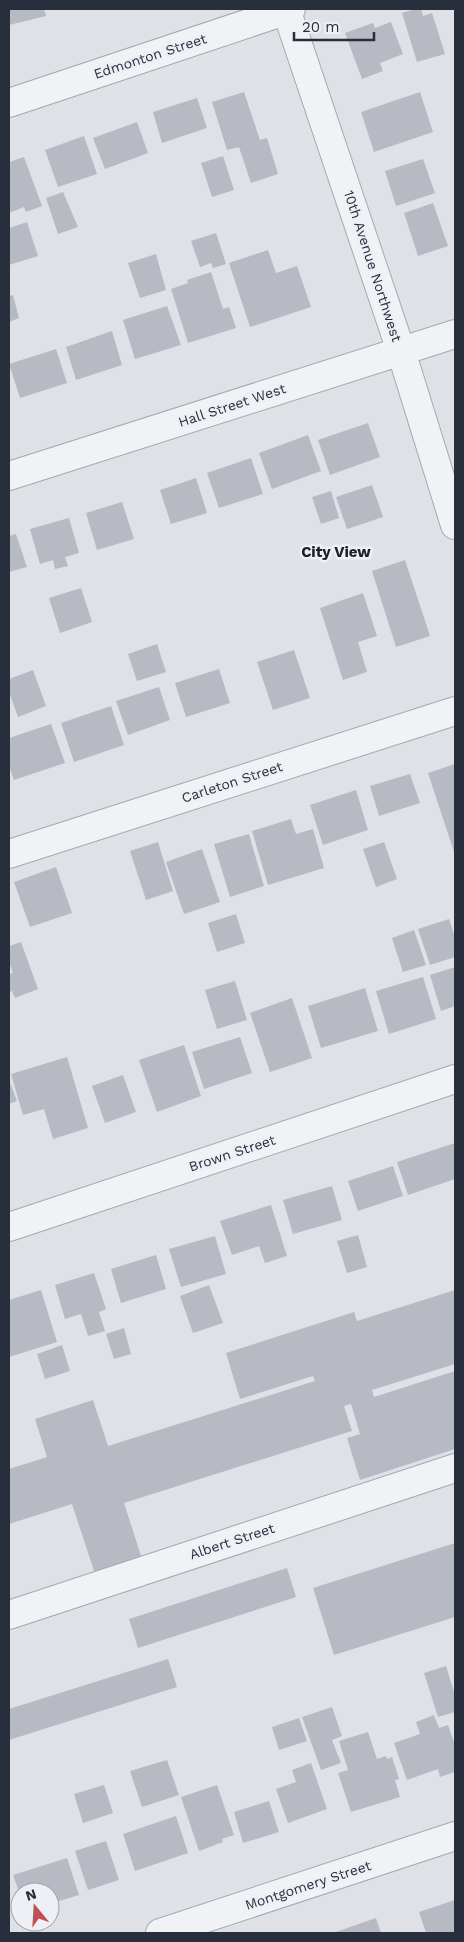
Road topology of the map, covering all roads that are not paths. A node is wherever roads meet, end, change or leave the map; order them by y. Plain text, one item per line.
1 (288, 9) edge
2 (9, 103) edge
3 (455, 334) edge
4 (401, 351) junction
5 (9, 476) edge
6 (455, 525) edge
7 (455, 711) edge
8 (9, 854) edge
9 (455, 1079) edge
10 (9, 1226) edge
11 (455, 1468) edge
12 (9, 1615) edge
13 (455, 1836) edge
14 (160, 1933) edge

1 - 2 street, Edmonton Street
1 - 4 street, 10th Avenue Northwest
3 - 4 street, Hall Street West
4 - 5 street, Hall Street West
4 - 6 street, 10th Avenue Northwest
7 - 8 street, Carleton Street
9 - 10 street, Brown Street
11 - 12 street, Albert Street
13 - 14 street, Montgomery Street

